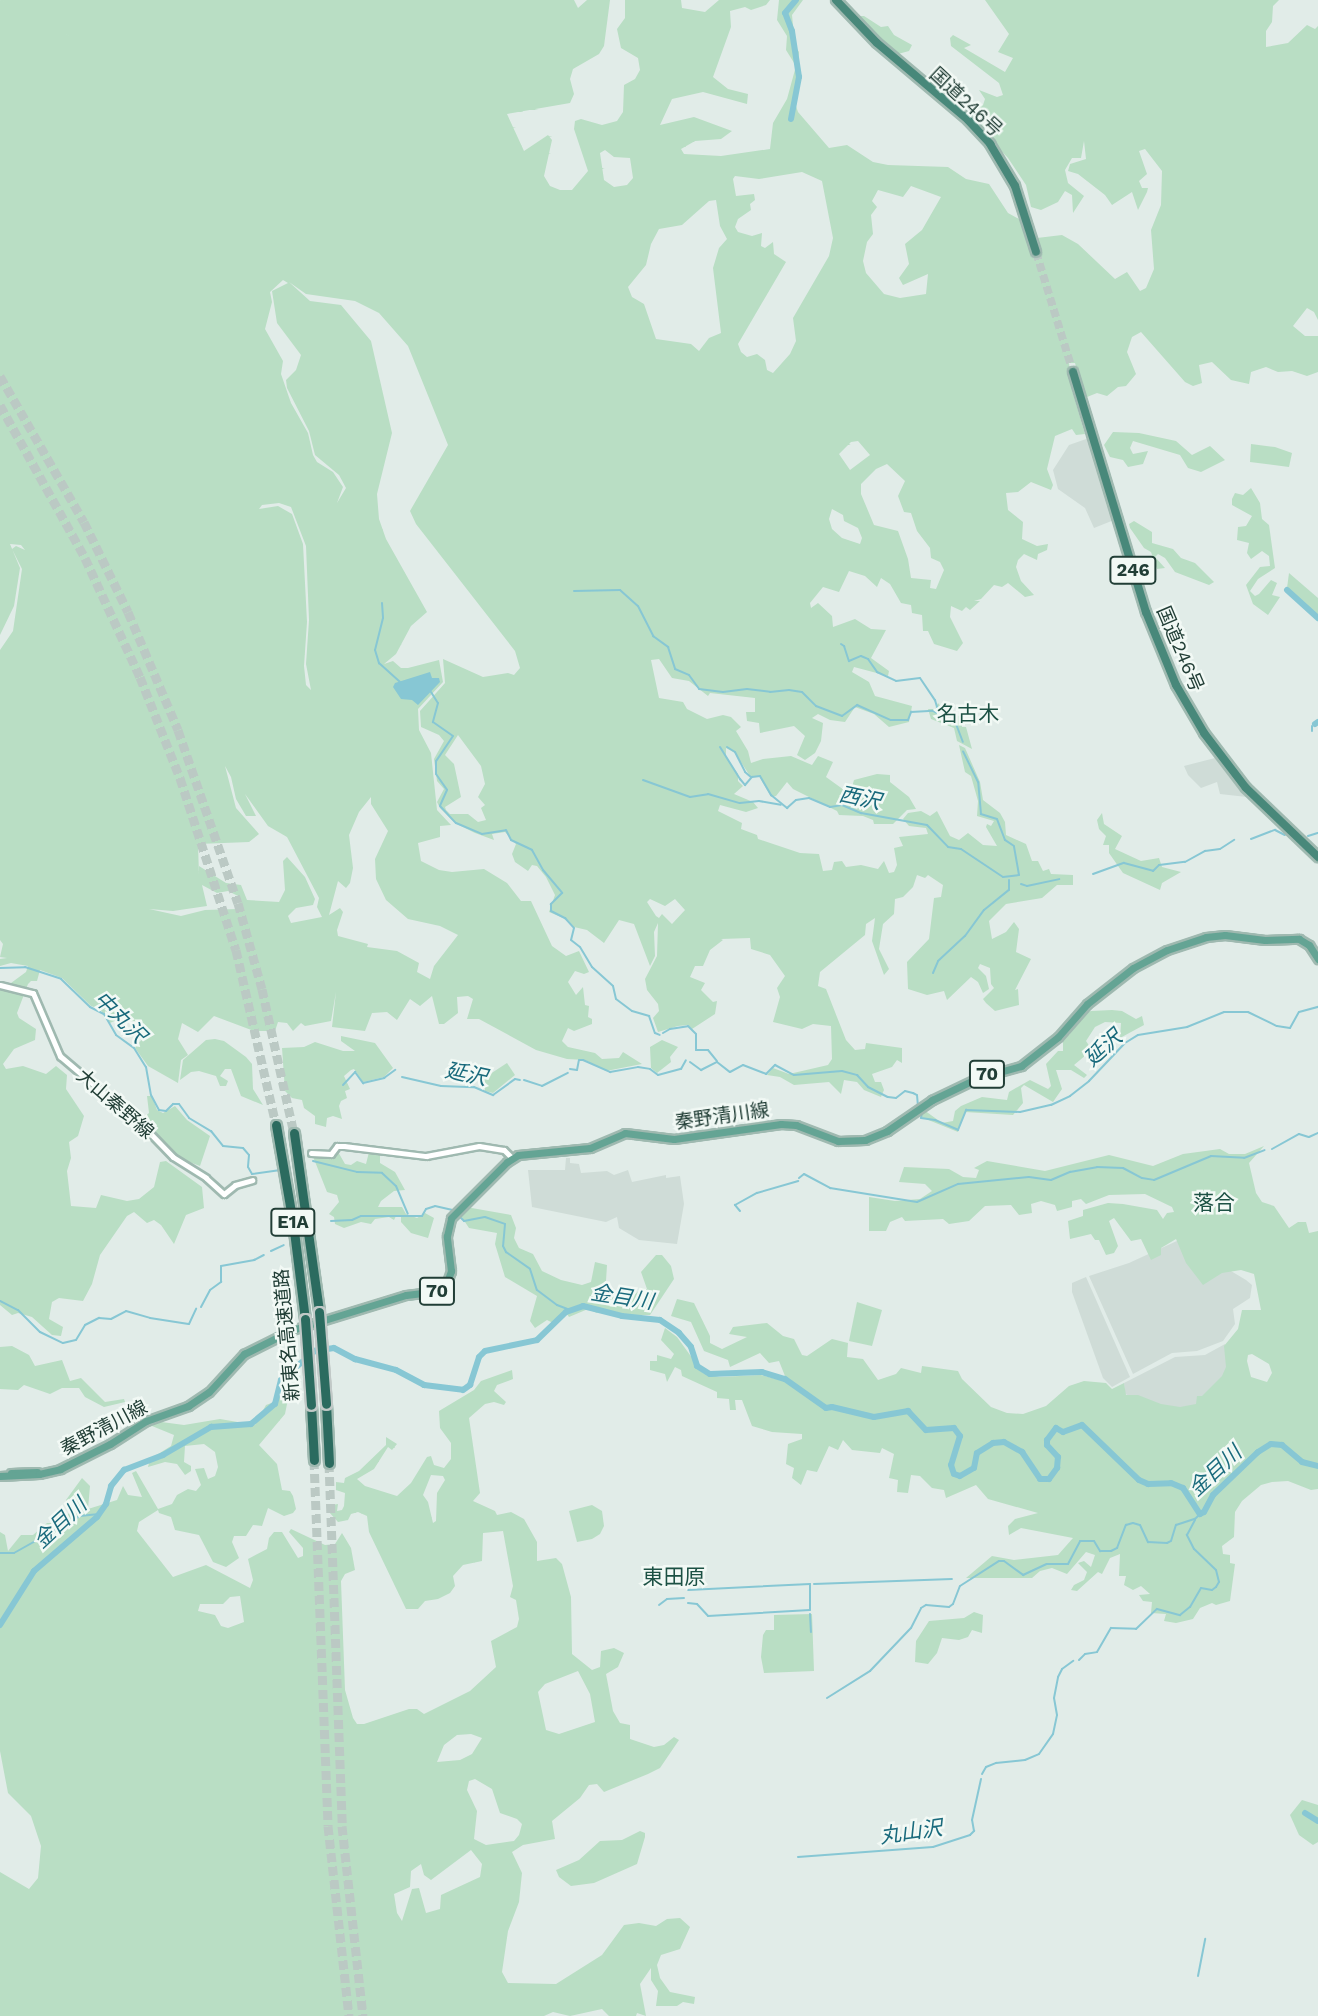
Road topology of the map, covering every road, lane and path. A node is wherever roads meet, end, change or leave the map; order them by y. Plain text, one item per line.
1 (836, 0) edge
2 (1036, 252) tunnel mouth
3 (1073, 372) tunnel mouth
4 (1318, 857) edge
5 (1318, 959) edge
6 (0, 985) edge
7 (276, 1125) tunnel mouth
8 (294, 1133) tunnel mouth
9 (311, 1153) dead end
10 (512, 1158) junction
11 (252, 1180) dead end
12 (314, 1460) tunnel mouth
13 (329, 1463) tunnel mouth
14 (0, 1476) edge

1 - 2 highway, 国道246号
3 - 4 highway, 国道246号 / 246
5 - 10 main road, 秦野清川線 / 70
6 - 11 main road, 大山秦野線
7 - 12 highway, 新東名高速道路 / E1A, bridge
8 - 13 highway, 新東名高速道路 / E1A, bridge
9 - 10 main road
10 - 14 main road, 秦野清川線 / 70

